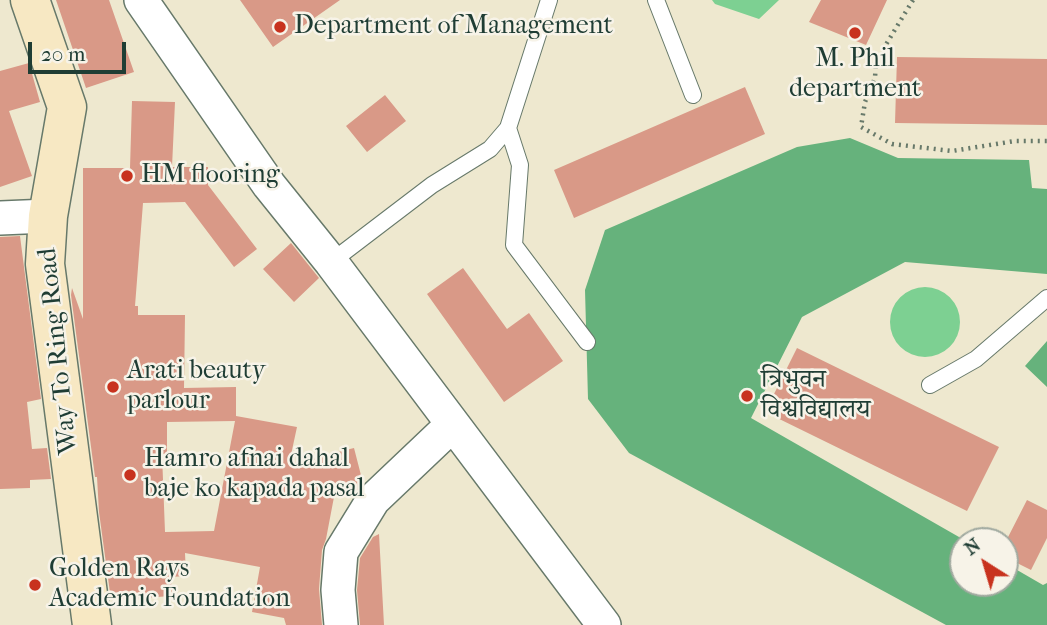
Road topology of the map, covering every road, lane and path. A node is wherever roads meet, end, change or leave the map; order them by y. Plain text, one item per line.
1 (30, 0) edge
2 (141, 0) edge
3 (549, 0) edge
4 (656, 0) edge
5 (913, 0) edge
6 (693, 95) dead end
7 (508, 128) junction
8 (1047, 141) edge
9 (48, 216) junction
10 (0, 218) edge
11 (331, 262) junction
12 (1047, 298) edge
13 (587, 342) dead end
14 (930, 385) dead end
15 (452, 425) junction
16 (92, 625) edge
17 (341, 625) edge
18 (604, 625) edge

1 - 9 street, Way To Ring Road
2 - 11 street
3 - 7 lane
4 - 6 lane
5 - 8 path
7 - 11 lane
7 - 13 lane
9 - 10 street
9 - 16 street, Way To Ring Road
11 - 15 street
12 - 14 lane
15 - 17 street
15 - 18 street

